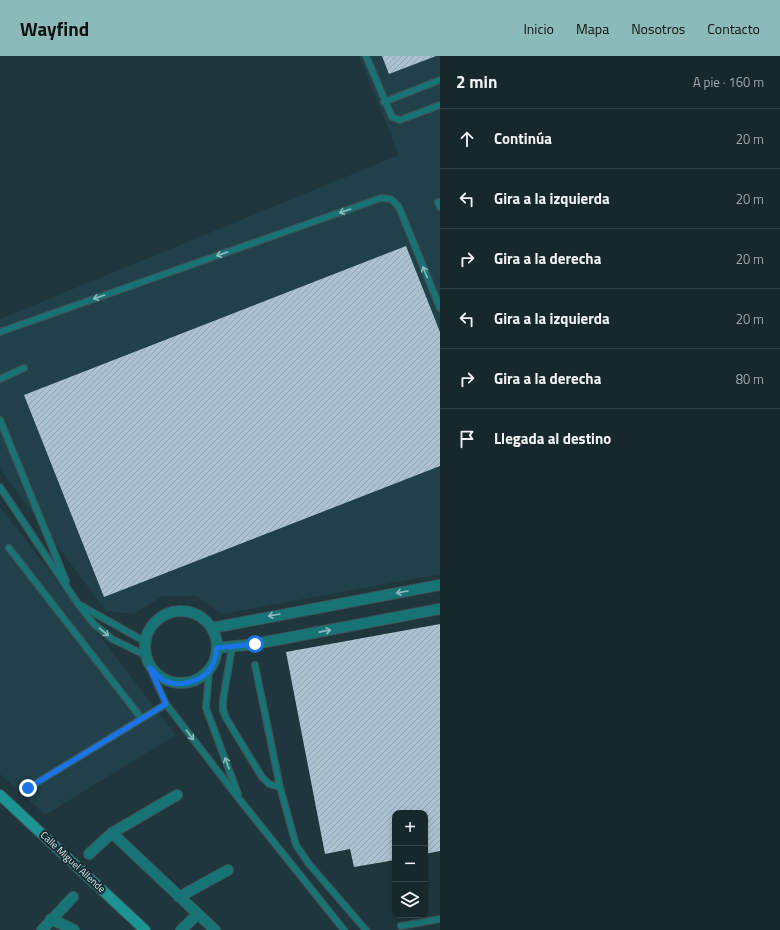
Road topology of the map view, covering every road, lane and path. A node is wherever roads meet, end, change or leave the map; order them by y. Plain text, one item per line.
1 (366, 56) edge
2 (440, 80) edge
3 (384, 102) junction
4 (440, 105) edge
5 (440, 308) edge
6 (0, 332) edge
7 (24, 368) dead end
8 (0, 379) edge
9 (0, 420) edge
10 (0, 487) edge
11 (9, 548) dead end
12 (440, 585) edge
13 (70, 591) junction
14 (78, 604) junction
15 (440, 609) edge
16 (212, 628) junction
17 (144, 640) junction
18 (232, 647) junction
19 (217, 648) junction
20 (145, 655) junction
21 (255, 665) dead end
22 (150, 668) junction
23 (209, 672) junction
24 (166, 704) junction
25 (142, 719) junction
26 (280, 787) junction
27 (28, 788) dead end
28 (0, 795) edge
29 (177, 795) dead end
30 (240, 800) junction
31 (112, 833) junction
32 (89, 854) dead end
33 (228, 870) dead end
34 (73, 896) dead end
35 (179, 897) junction
36 (198, 914) junction
37 (51, 919) junction
38 (440, 919) edge
39 (401, 926) dead end
40 (42, 930) edge
41 (74, 930) edge
42 (145, 930) edge
43 (181, 930) edge
44 (215, 930) edge
45 (344, 930) edge
46 (366, 930) edge

1 - 3 lane
2 - 3 lane
3 - 4 lane
5 -> 6 lane
7 - 8 lane
9 - 13 lane
10 - 13 lane
11 - 25 lane
12 -> 16 street
13 - 14 lane
14 - 17 lane
14 -> 20 lane
18 -> 15 street
16 - 17 street
16 - 19 street
17 - 20 street
18 - 19 street
18 - 26 lane
19 - 23 street
20 - 22 street
21 - 26 lane
22 - 23 street
22 - 24 lane
30 -> 23 lane
24 - 25 lane
24 -> 30 lane
25 - 27 lane
26 - 46 lane
28 - 42 main road, Calle Miguel Allende
29 - 31 street
30 - 45 lane
31 - 32 street
31 - 35 street
33 - 35 street
34 - 37 street
35 - 36 street
36 - 43 street
36 - 44 street
37 - 40 street
37 - 41 street
38 - 39 lane

